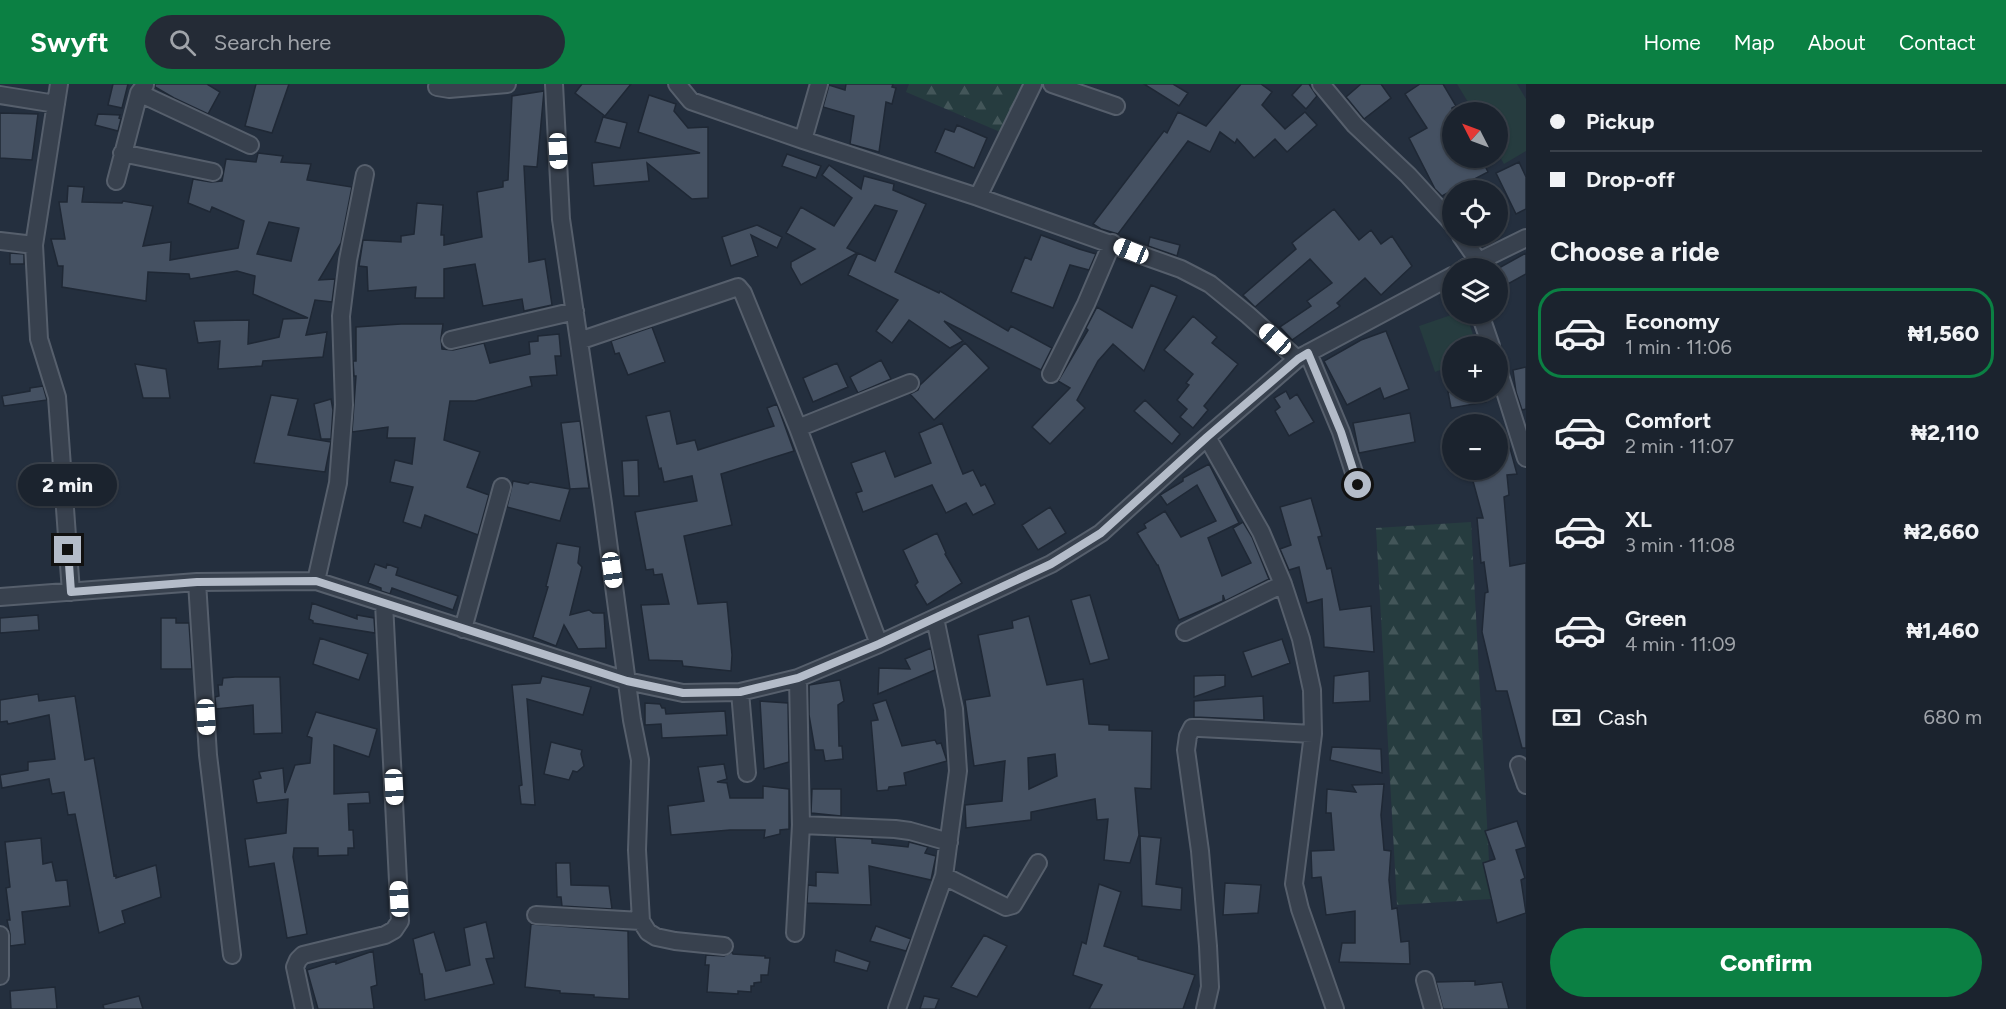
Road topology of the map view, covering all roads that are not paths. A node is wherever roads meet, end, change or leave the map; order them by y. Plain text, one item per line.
1 (59, 84) edge
2 (507, 84) edge
3 (554, 84) edge
4 (677, 84) edge
5 (819, 84) edge
6 (1033, 84) edge
7 (1052, 84) edge
8 (1321, 84) edge
9 (436, 87) dead end
10 (142, 89) edge
11 (0, 96) edge
12 (56, 104) junction
13 (1116, 106) dead end
14 (803, 140) junction
15 (250, 145) dead end
16 (122, 153) junction
17 (213, 172) dead end
18 (365, 174) dead end
19 (116, 181) dead end
20 (978, 196) junction
21 (1442, 212) edge
22 (1526, 238) edge
23 (0, 241) edge
24 (1112, 243) junction
25 (34, 245) junction
26 (1487, 258) edge
27 (1442, 281) edge
28 (575, 311) junction
29 (451, 340) dead end
30 (579, 341) junction
31 (1303, 356) junction
32 (1051, 374) dead end
33 (910, 383) dead end
34 (1508, 401) edge
35 (798, 428) junction
36 (1207, 437) junction
37 (1526, 458) edge
38 (1358, 485) dead end
39 (502, 487) dead end
40 (316, 581) junction
41 (197, 582) junction
42 (1283, 584) junction
43 (71, 592) junction
44 (0, 597) edge
45 (384, 603) junction
46 (935, 618) junction
47 (463, 629) junction
48 (1185, 632) dead end
49 (879, 644) junction
50 (798, 678) junction
51 (627, 681) junction
52 (740, 692) junction
53 (1314, 734) junction
54 (1519, 765) dead end
55 (747, 773) dead end
56 (1526, 785) edge
57 (801, 825) junction
58 (949, 842) junction
59 (1038, 863) dead end
60 (944, 876) junction
61 (536, 915) dead end
62 (641, 921) junction
63 (795, 933) dead end
64 (0, 935) edge
65 (724, 946) dead end
66 (232, 955) dead end
67 (0, 969) edge
68 (0, 975) edge
69 (1425, 980) dead end
70 (304, 1009) edge
71 (897, 1009) edge
72 (1205, 1009) edge
73 (1335, 1009) edge
74 (1433, 1009) edge

1 - 12 street
2 - 9 street
3 - 28 street
4 - 14 street
5 - 14 street
6 - 20 street
7 - 13 street
8 - 21 street
10 - 15 street
10 - 16 street
11 - 12 street
12 - 25 street
14 - 20 street
16 - 17 street
16 - 19 street
18 - 40 street
20 - 24 street
22 - 26 street
23 - 25 street
24 - 31 street
24 - 32 street
25 - 43 street
27 - 31 street
28 - 29 street
28 - 30 street
30 - 35 street
30 - 51 street
31 - 36 street
31 - 38 street
33 - 35 street
34 - 37 street
35 - 49 street
36 - 42 street
36 - 46 street
39 - 47 street
40 - 41 street
40 - 45 street
41 - 43 street
41 - 66 street
42 - 48 street
42 - 53 street
43 - 44 street
45 - 47 street
45 - 70 street
46 - 49 street
46 - 58 street
47 - 51 street
49 - 50 street
50 - 52 street
50 - 57 street
51 - 52 street
51 - 62 street
52 - 55 street
53 - 72 street
53 - 73 street
54 - 56 street
57 - 58 street
57 - 63 street
58 - 60 street
59 - 60 street
60 - 71 street
61 - 62 street
62 - 65 street
64 - 67 street
67 - 68 street
69 - 74 street

